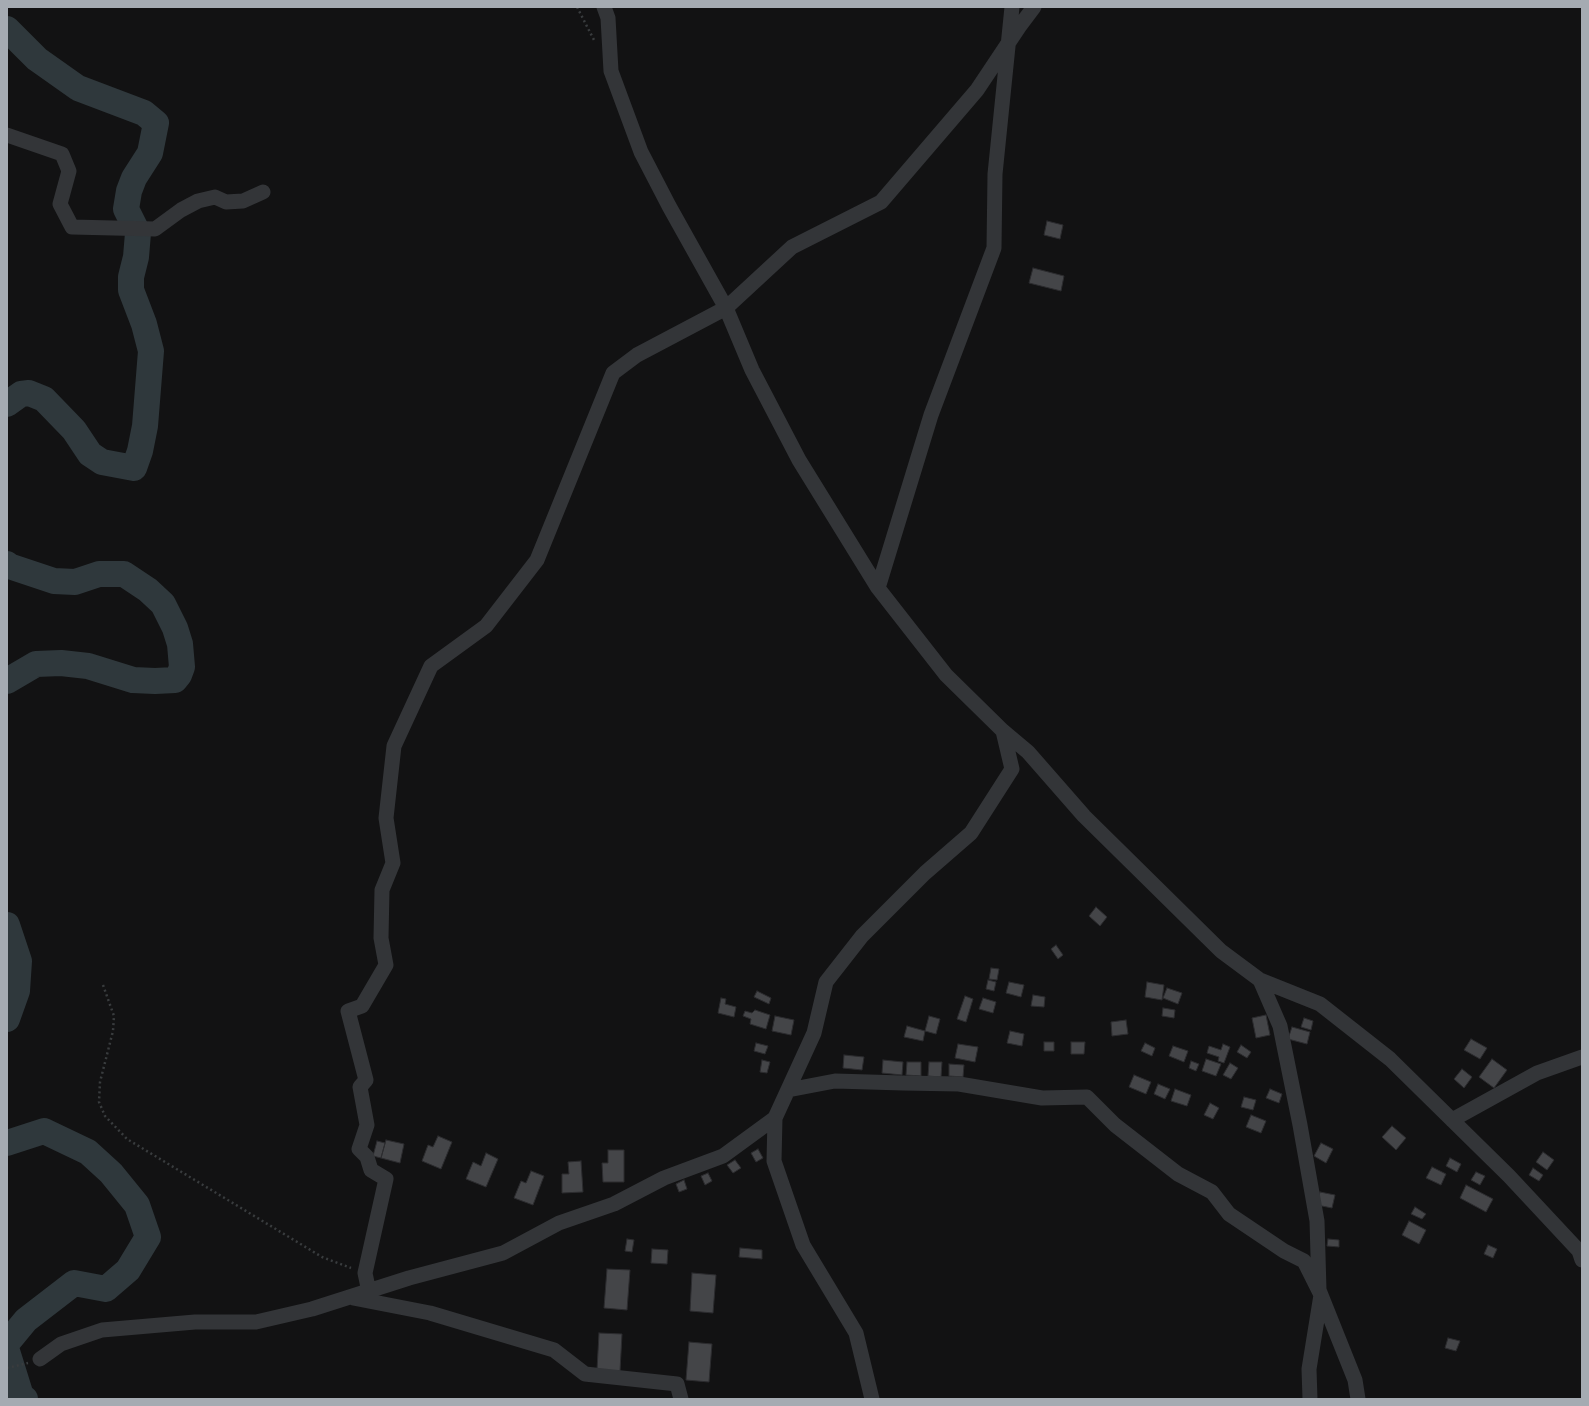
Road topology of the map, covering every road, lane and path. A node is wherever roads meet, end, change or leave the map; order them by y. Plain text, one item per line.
1 (604, 7) edge
2 (1012, 7) edge
3 (1034, 7) edge
4 (1010, 40) junction
5 (7, 135) edge
6 (264, 192) dead end
7 (726, 308) junction
8 (878, 588) junction
9 (1003, 731) junction
10 (1260, 980) junction
11 (104, 985) dead end
12 (1582, 1058) edge
13 (788, 1090) junction
14 (775, 1118) junction
15 (1452, 1120) junction
16 (1582, 1260) edge
17 (365, 1273) junction
18 (369, 1292) junction
19 (1321, 1295) junction
20 (348, 1297) junction
21 (40, 1359) joint
22 (7, 1368) edge
23 (681, 1399) edge
24 (872, 1399) edge
25 (1310, 1399) edge
26 (1358, 1399) edge

1 - 7 street
2 - 4 street
3 - 4 street
4 - 7 street
4 - 8 street
5 - 6 street
7 - 8 street
7 - 17 street
8 - 9 street
9 - 10 street
9 - 13 street
10 - 15 street
10 - 19 street
11 - 17 path
12 - 15 street
13 - 14 street
13 - 19 street
14 - 18 street
14 - 24 street
15 - 16 street
17 - 18 street
18 - 20 street
19 - 25 street
19 - 26 street
20 - 21 street
20 - 23 street
21 - 22 path

